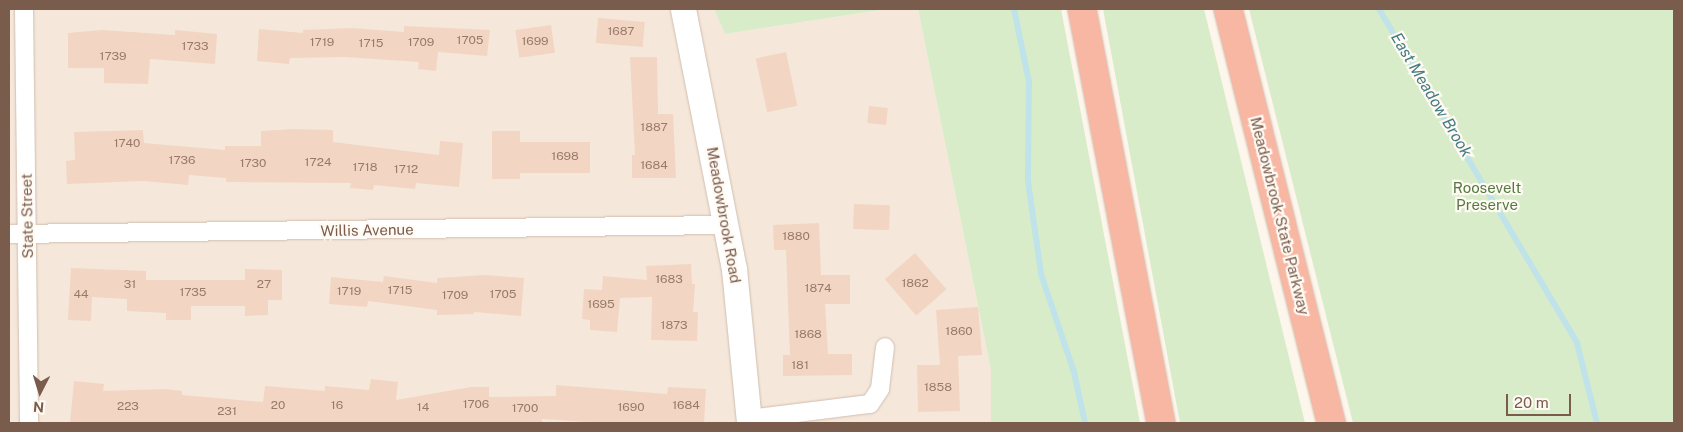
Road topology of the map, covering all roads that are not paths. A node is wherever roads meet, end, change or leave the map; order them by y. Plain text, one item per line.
1 (24, 9) edge
2 (684, 9) edge
3 (1082, 9) edge
4 (1228, 9) edge
5 (725, 225) junction
6 (9, 234) edge
7 (28, 234) junction
8 (885, 346) dead end
9 (749, 421) edge
10 (30, 423) edge
11 (1161, 423) edge
12 (1331, 423) edge

1 - 7 street, State Street
2 - 5 street, Meadowbrook Road
3 - 11 highway
4 - 12 highway, Meadowbrook State Parkway
5 - 7 street, Willis Avenue
5 - 9 street, Meadowbrook Road
6 - 7 street, Willis Avenue
7 - 10 street, State Street
8 - 9 street

